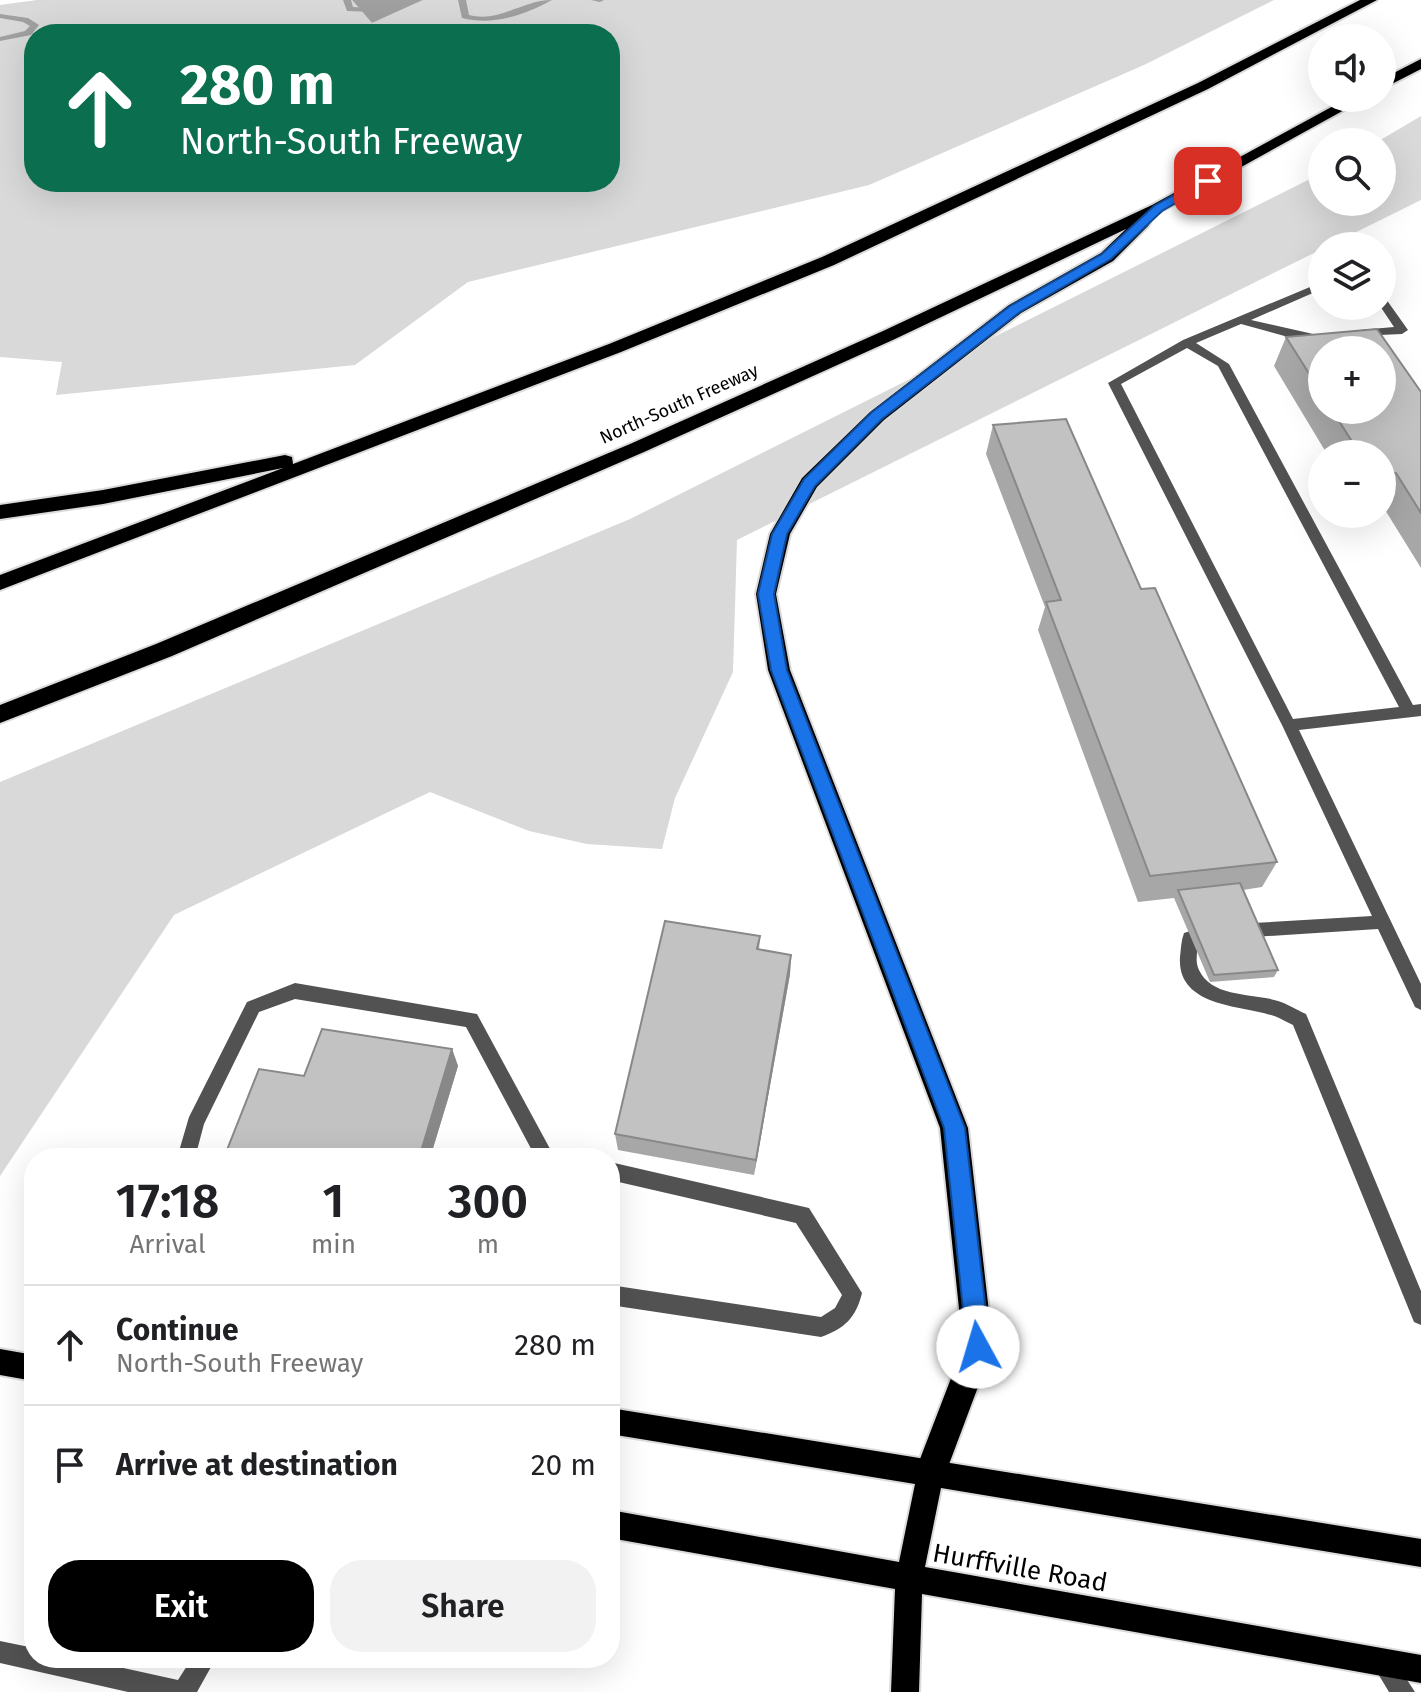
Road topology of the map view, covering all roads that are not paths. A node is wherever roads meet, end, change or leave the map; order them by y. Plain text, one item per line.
1 (1370, 0) edge
2 (1421, 63) edge
3 (1396, 77) edge
4 (1333, 112) edge
5 (1158, 208) junction
6 (1308, 291) edge
7 (1238, 320) junction
8 (1395, 320) edge
9 (1340, 336) edge
10 (1308, 338) edge
11 (1187, 343) junction
12 (338, 452) junction
13 (0, 512) edge
14 (0, 583) edge
15 (1415, 710) edge
16 (0, 714) edge
17 (1289, 725) junction
18 (1383, 922) junction
19 (1253, 930) edge
20 (1190, 938) edge
21 (1421, 1002) edge
22 (189, 1148) edge
23 (543, 1148) edge
24 (620, 1173) edge
25 (620, 1297) edge
26 (1421, 1315) edge
27 (0, 1362) edge
28 (24, 1366) edge
29 (620, 1423) edge
30 (931, 1472) junction
31 (620, 1526) edge
32 (1421, 1553) edge
33 (909, 1579) junction
34 (0, 1652) edge
35 (24, 1657) edge
36 (1382, 1662) junction
37 (73, 1668) edge
38 (187, 1668) edge
39 (199, 1668) edge
40 (1421, 1669) edge
41 (183, 1692) edge
42 (905, 1692) edge
43 (1403, 1692) edge

1 - 12 highway
2 - 3 highway
4 - 5 highway, North-South Freeway
5 - 16 highway, North-South Freeway
5 - 30 highway
6 - 7 lane
7 - 10 lane
7 - 11 lane
8 - 9 lane
11 - 15 lane
11 - 17 lane
12 - 13 highway
12 - 14 highway
15 - 17 lane
17 - 18 lane
18 - 19 lane
18 - 21 lane
20 - 26 lane
22 - 23 lane
24 - 25 lane
27 - 28 main road
29 - 30 main road
30 - 32 main road
30 - 33 main road
31 - 33 main road, Hurffville Road
33 - 36 main road, Hurffville Road
33 - 42 main road
34 - 35 lane
36 - 40 main road, Hurffville Road
36 - 43 lane
37 - 41 lane
38 - 41 lane
39 - 41 lane

